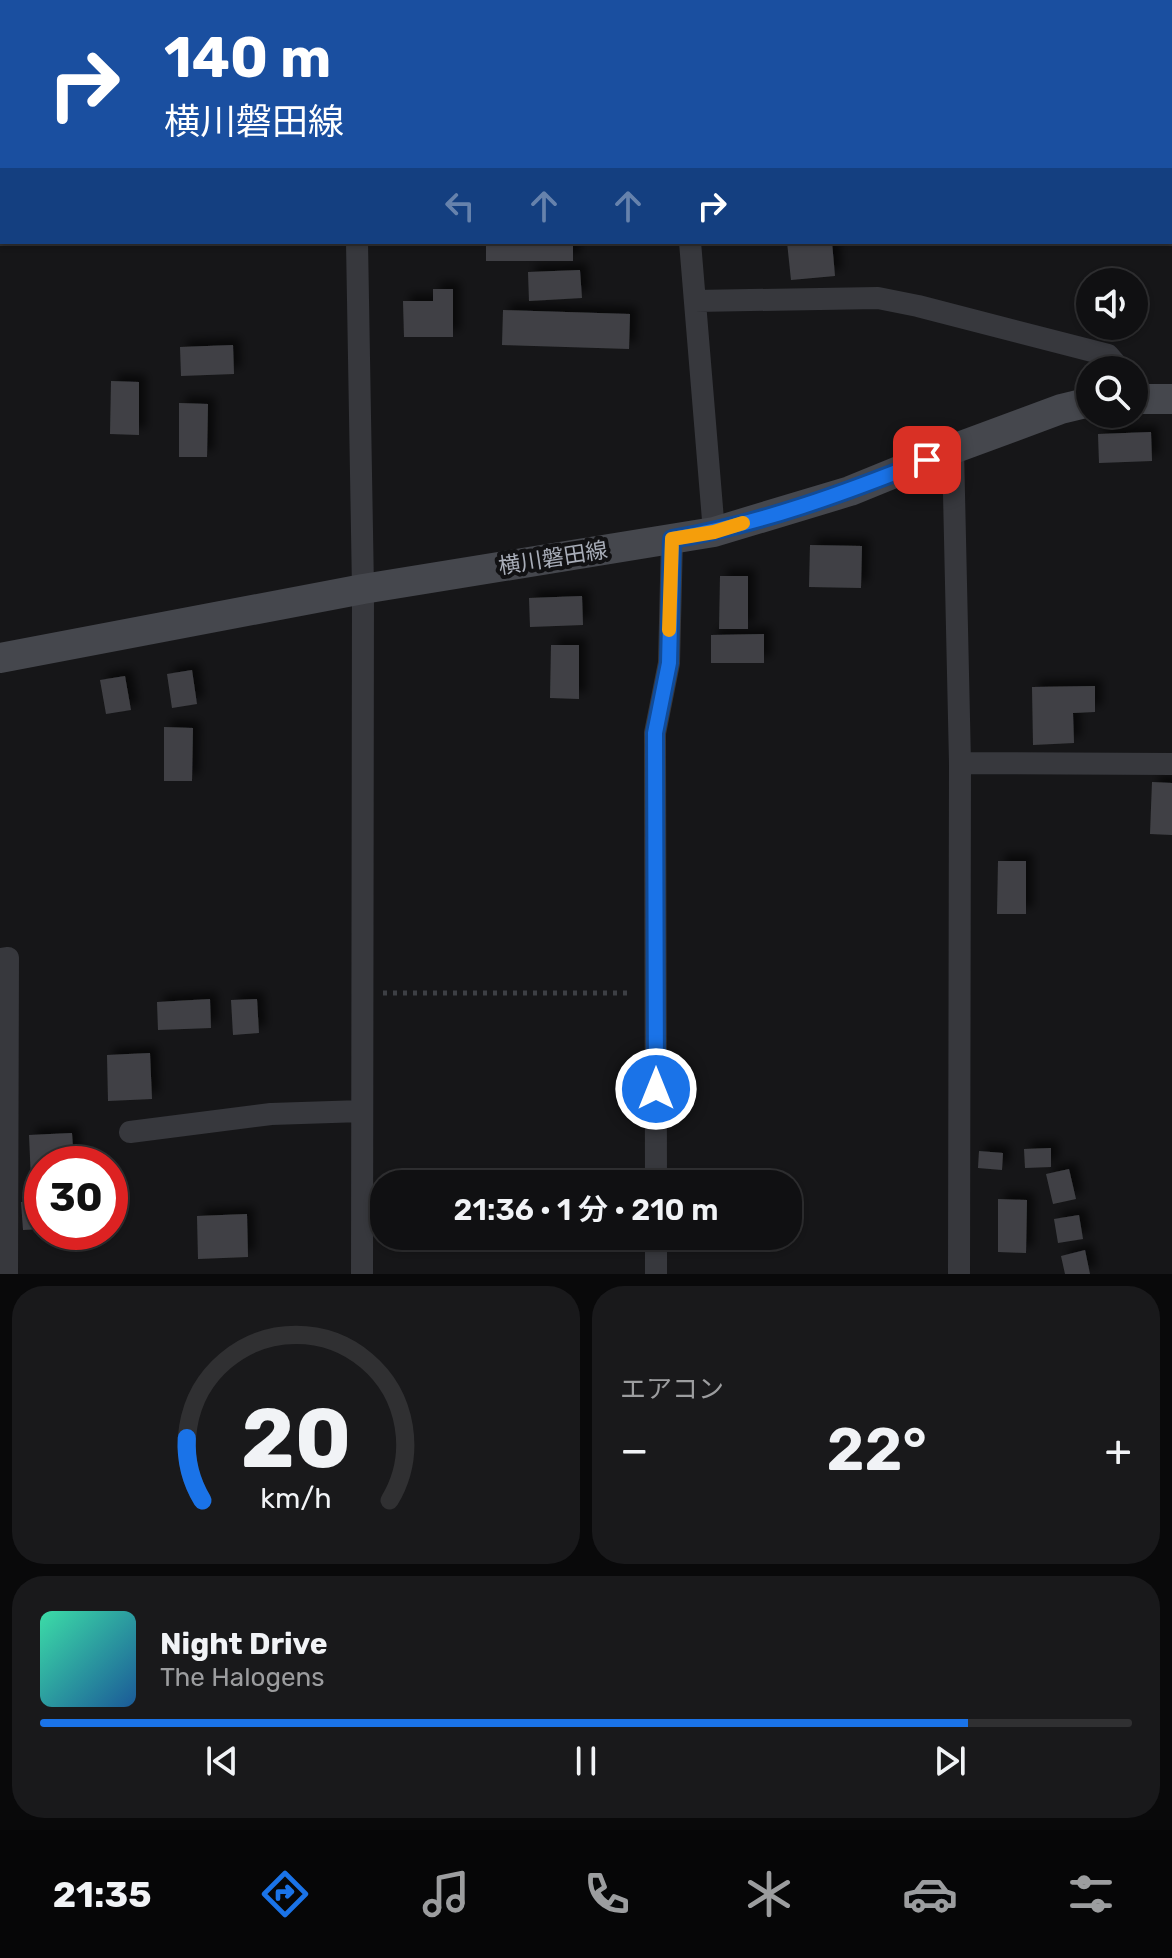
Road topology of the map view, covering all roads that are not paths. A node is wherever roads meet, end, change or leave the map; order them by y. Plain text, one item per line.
1 (357, 244) edge
2 (690, 244) edge
3 (695, 301) junction
4 (1109, 356) edge
5 (1076, 405) edge
6 (953, 449) junction
7 (714, 532) junction
8 (672, 539) junction
9 (363, 589) junction
10 (0, 658) edge
11 (960, 763) junction
12 (1172, 764) edge
13 (0, 959) edge
14 (362, 1111) junction
15 (130, 1132) dead end
16 (656, 1170) edge
17 (656, 1250) edge
18 (7, 1274) edge
19 (362, 1274) edge
20 (656, 1274) edge
21 (959, 1274) edge

1 - 9 street
2 - 3 street
3 - 4 street
3 - 7 street
5 - 6 main road, 横川磐田線
6 - 7 main road, 横川磐田線
6 - 11 street
7 - 8 main road, 横川磐田線
8 - 9 main road, 横川磐田線
8 - 16 street
9 - 10 main road, 横川磐田線
9 - 14 street
11 - 12 street
11 - 21 street
13 - 18 street
14 - 15 street
14 - 19 street
17 - 20 street

